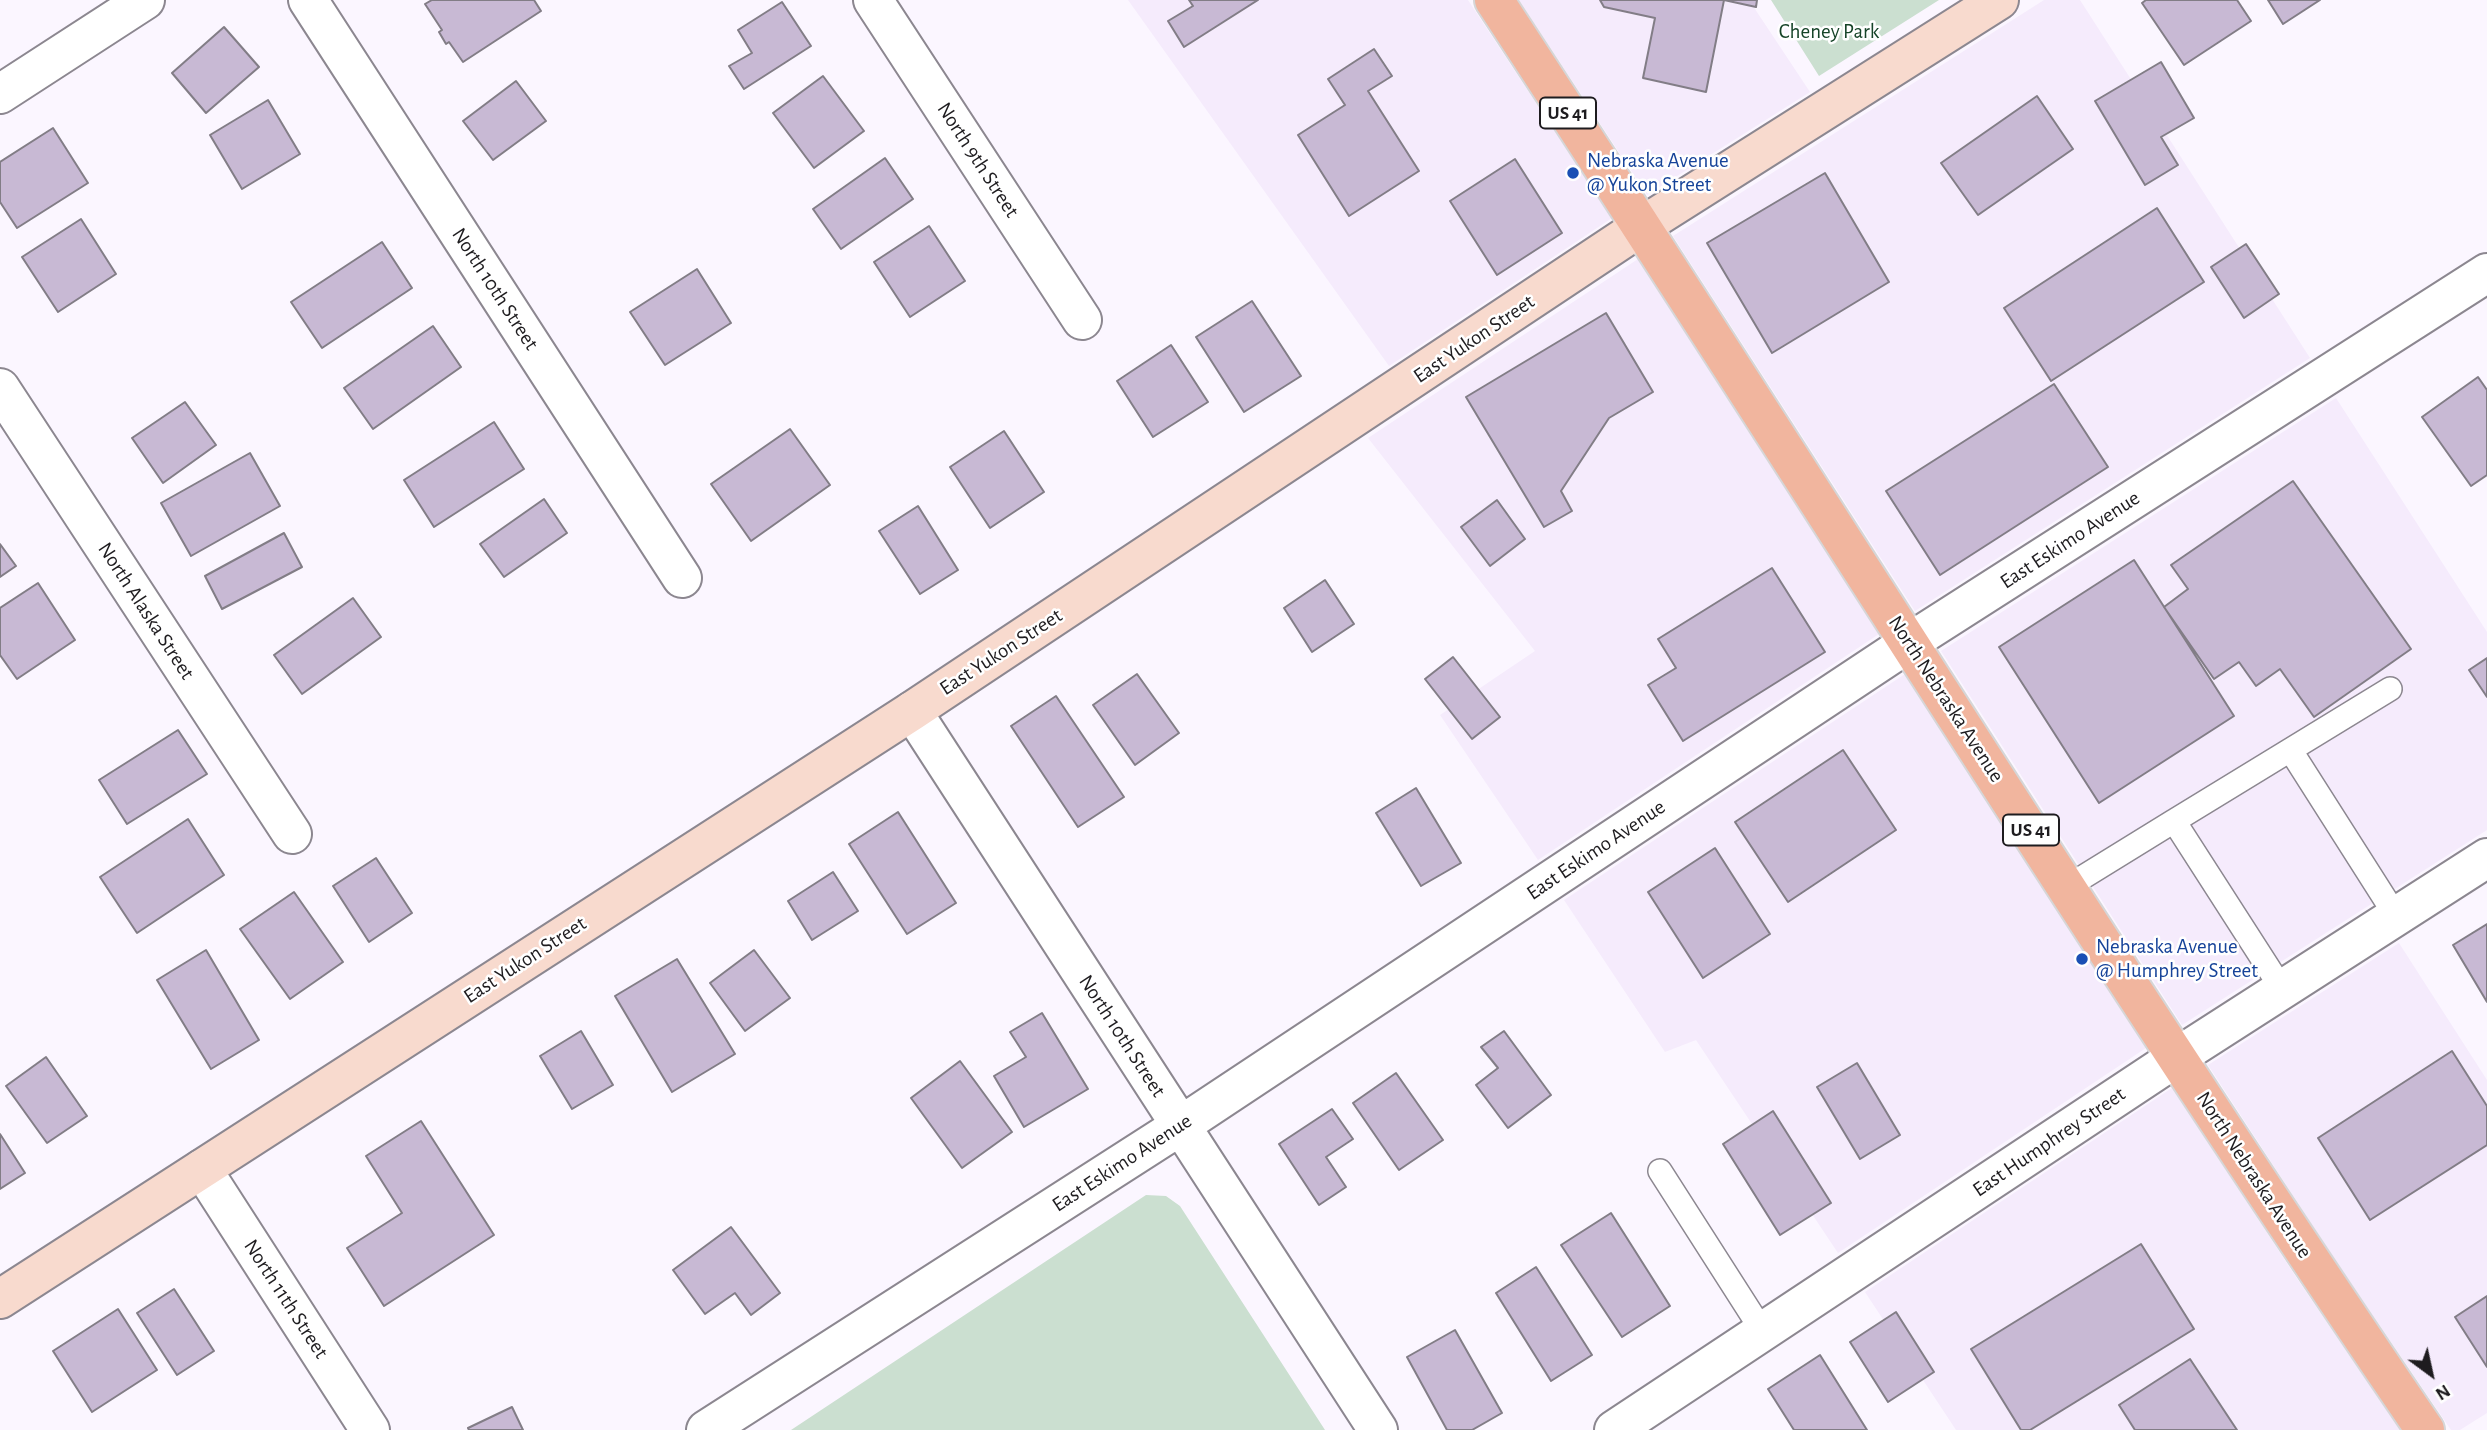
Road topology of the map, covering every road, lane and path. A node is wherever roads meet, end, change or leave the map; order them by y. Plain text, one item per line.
1 (145, 0) edge
2 (309, 0) edge
3 (873, 0) edge
4 (1494, 0) edge
5 (1999, 0) edge
6 (0, 94) edge
7 (1642, 226) junction
8 (2487, 273) edge
9 (1082, 320) dead end
10 (0, 388) edge
11 (682, 578) dead end
12 (1910, 642) junction
13 (2390, 689) dead end
14 (912, 711) junction
15 (2291, 751) junction
16 (2174, 821) junction
17 (292, 834) dead end
18 (2487, 858) edge
19 (2067, 887) junction
20 (2396, 916) junction
21 (2282, 989) junction
22 (2177, 1057) junction
23 (1180, 1126) junction
24 (202, 1169) junction
25 (1660, 1171) dead end
26 (0, 1299) edge
27 (1763, 1332) junction
28 (370, 1430) edge
29 (706, 1430) edge
30 (1378, 1430) edge
31 (1614, 1430) edge
32 (2425, 1430) edge

1 - 6 street
2 - 11 street, North 10th Street
3 - 9 street, North 9th Street
4 - 7 main road, North Nebraska Avenue / US 41
5 - 7 street, East Yukon Street
7 - 12 main road, North Nebraska Avenue / US 41
7 - 14 street, East Yukon Street
8 - 12 street, East Eskimo Avenue
10 - 17 street, North Alaska Street
12 - 19 main road, North Nebraska Avenue / US 41
12 - 23 street, East Eskimo Avenue
13 - 15 lane
14 - 23 street, North 10th Street
14 - 24 street, East Yukon Street
15 - 16 lane
15 - 20 lane
16 - 19 lane
16 - 21 lane
18 - 20 street, East Humphrey Street
19 - 22 main road, North Nebraska Avenue / US 41
20 - 21 street, East Humphrey Street
21 - 22 street, East Humphrey Street
22 - 27 street, East Humphrey Street
22 - 32 main road, North Nebraska Avenue / US 41
23 - 29 street, East Eskimo Avenue
23 - 30 street, North 10th Street
24 - 26 street, East Yukon Street
24 - 28 street, North 11th Street
25 - 27 lane
27 - 31 street, East Humphrey Street

